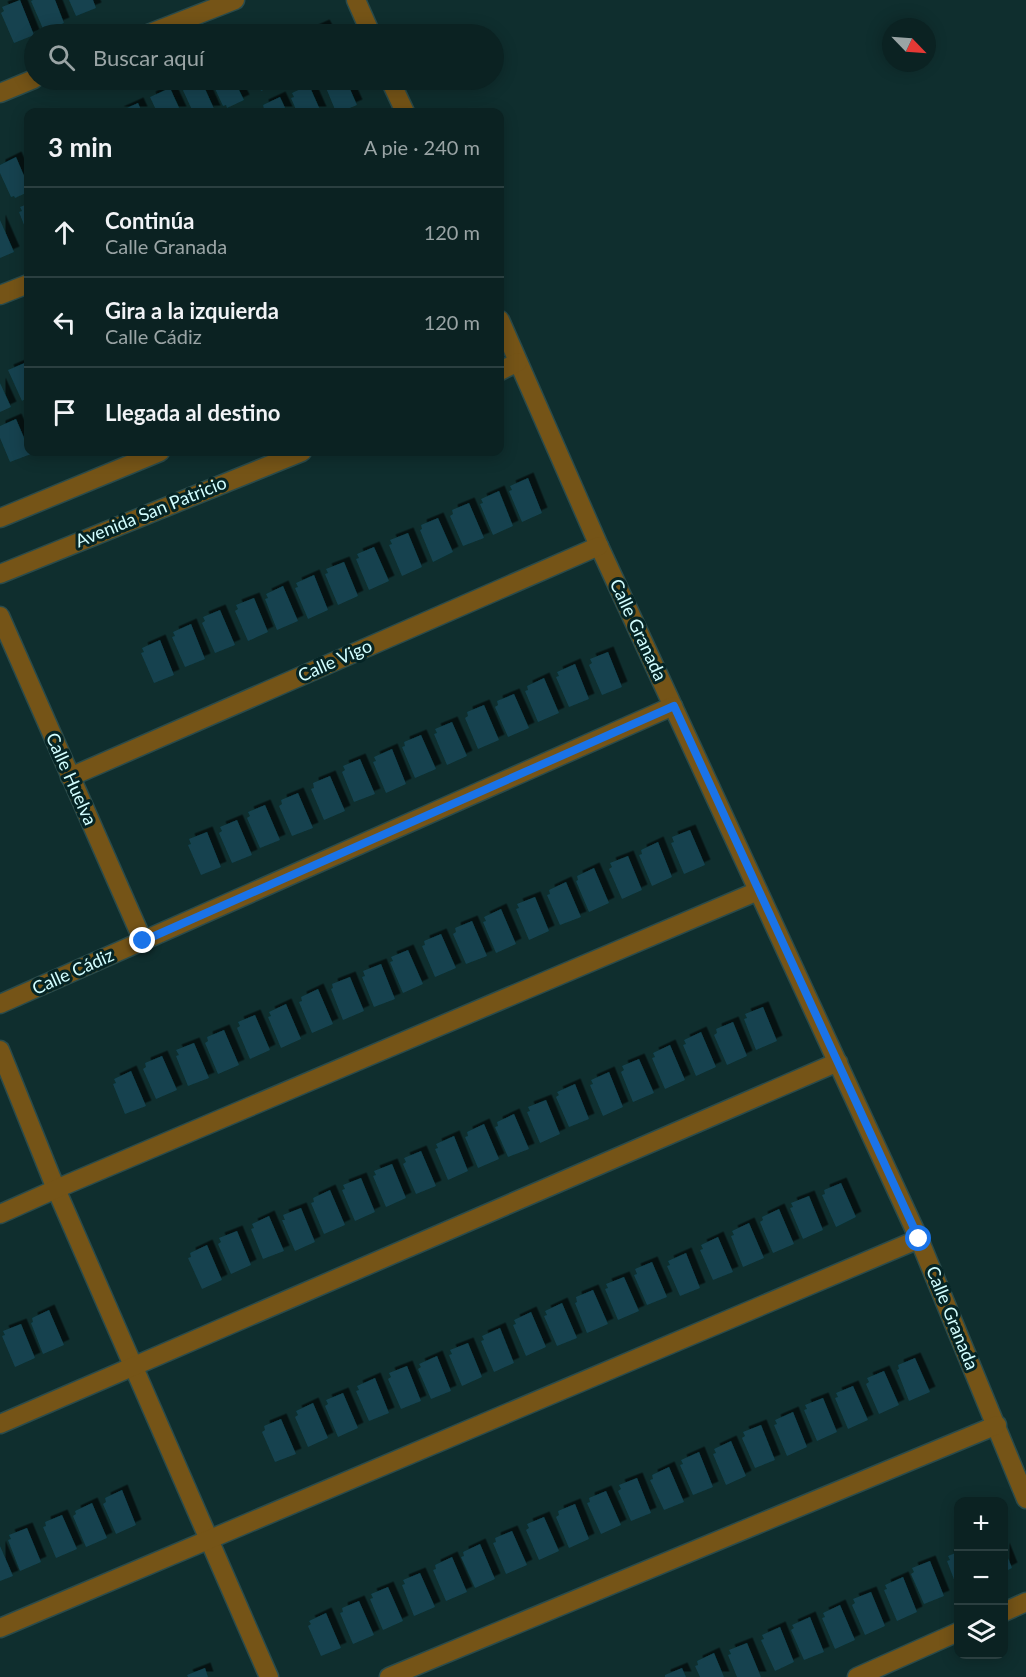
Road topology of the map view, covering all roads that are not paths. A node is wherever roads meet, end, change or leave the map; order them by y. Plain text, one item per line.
1 (235, 0) edge
2 (356, 0) edge
3 (174, 24) edge
4 (367, 24) edge
5 (24, 83) edge
6 (395, 90) edge
7 (0, 93) edge
8 (403, 108) edge
9 (24, 286) edge
10 (0, 295) edge
11 (504, 330) edge
12 (518, 362) junction
13 (504, 368) edge
14 (150, 456) edge
15 (292, 456) edge
16 (0, 518) edge
17 (599, 546) junction
18 (0, 574) edge
19 (0, 616) edge
20 (674, 706) junction
21 (70, 777) junction
22 (758, 891) junction
23 (143, 941) junction
24 (0, 1004) edge
25 (0, 1050) edge
26 (838, 1062) junction
27 (56, 1189) junction
28 (0, 1214) edge
29 (919, 1239) junction
30 (133, 1365) junction
31 (0, 1424) edge
32 (996, 1425) junction
33 (1026, 1499) edge
34 (209, 1539) junction
35 (1026, 1602) edge
36 (1008, 1610) edge
37 (0, 1628) edge
38 (954, 1634) edge
39 (269, 1677) edge
40 (389, 1677) edge
41 (857, 1677) edge

1 - 3 street
2 - 4 street
5 - 7 street
6 - 8 street
9 - 10 street
11 - 12 street, Calle Granada
12 - 13 street
12 - 17 street, Calle Granada
14 - 16 street
15 - 18 street, Avenida San Patricio
17 - 20 street, Calle Granada
17 - 21 street, Calle Vigo
19 - 21 street, Calle Huelva
20 - 22 street, Calle Granada
20 - 23 street, Calle Cádiz
21 - 23 street, Calle Huelva
22 - 26 street, Calle Granada
22 - 27 street
23 - 24 street, Calle Cádiz
25 - 27 street
26 - 29 street, Calle Granada
26 - 30 street
27 - 28 street
27 - 30 street
29 - 32 street, Calle Granada
29 - 34 street
30 - 31 street
30 - 34 street
32 - 33 street, Calle Granada
32 - 40 street
34 - 37 street
34 - 39 street
35 - 36 street
38 - 41 street

